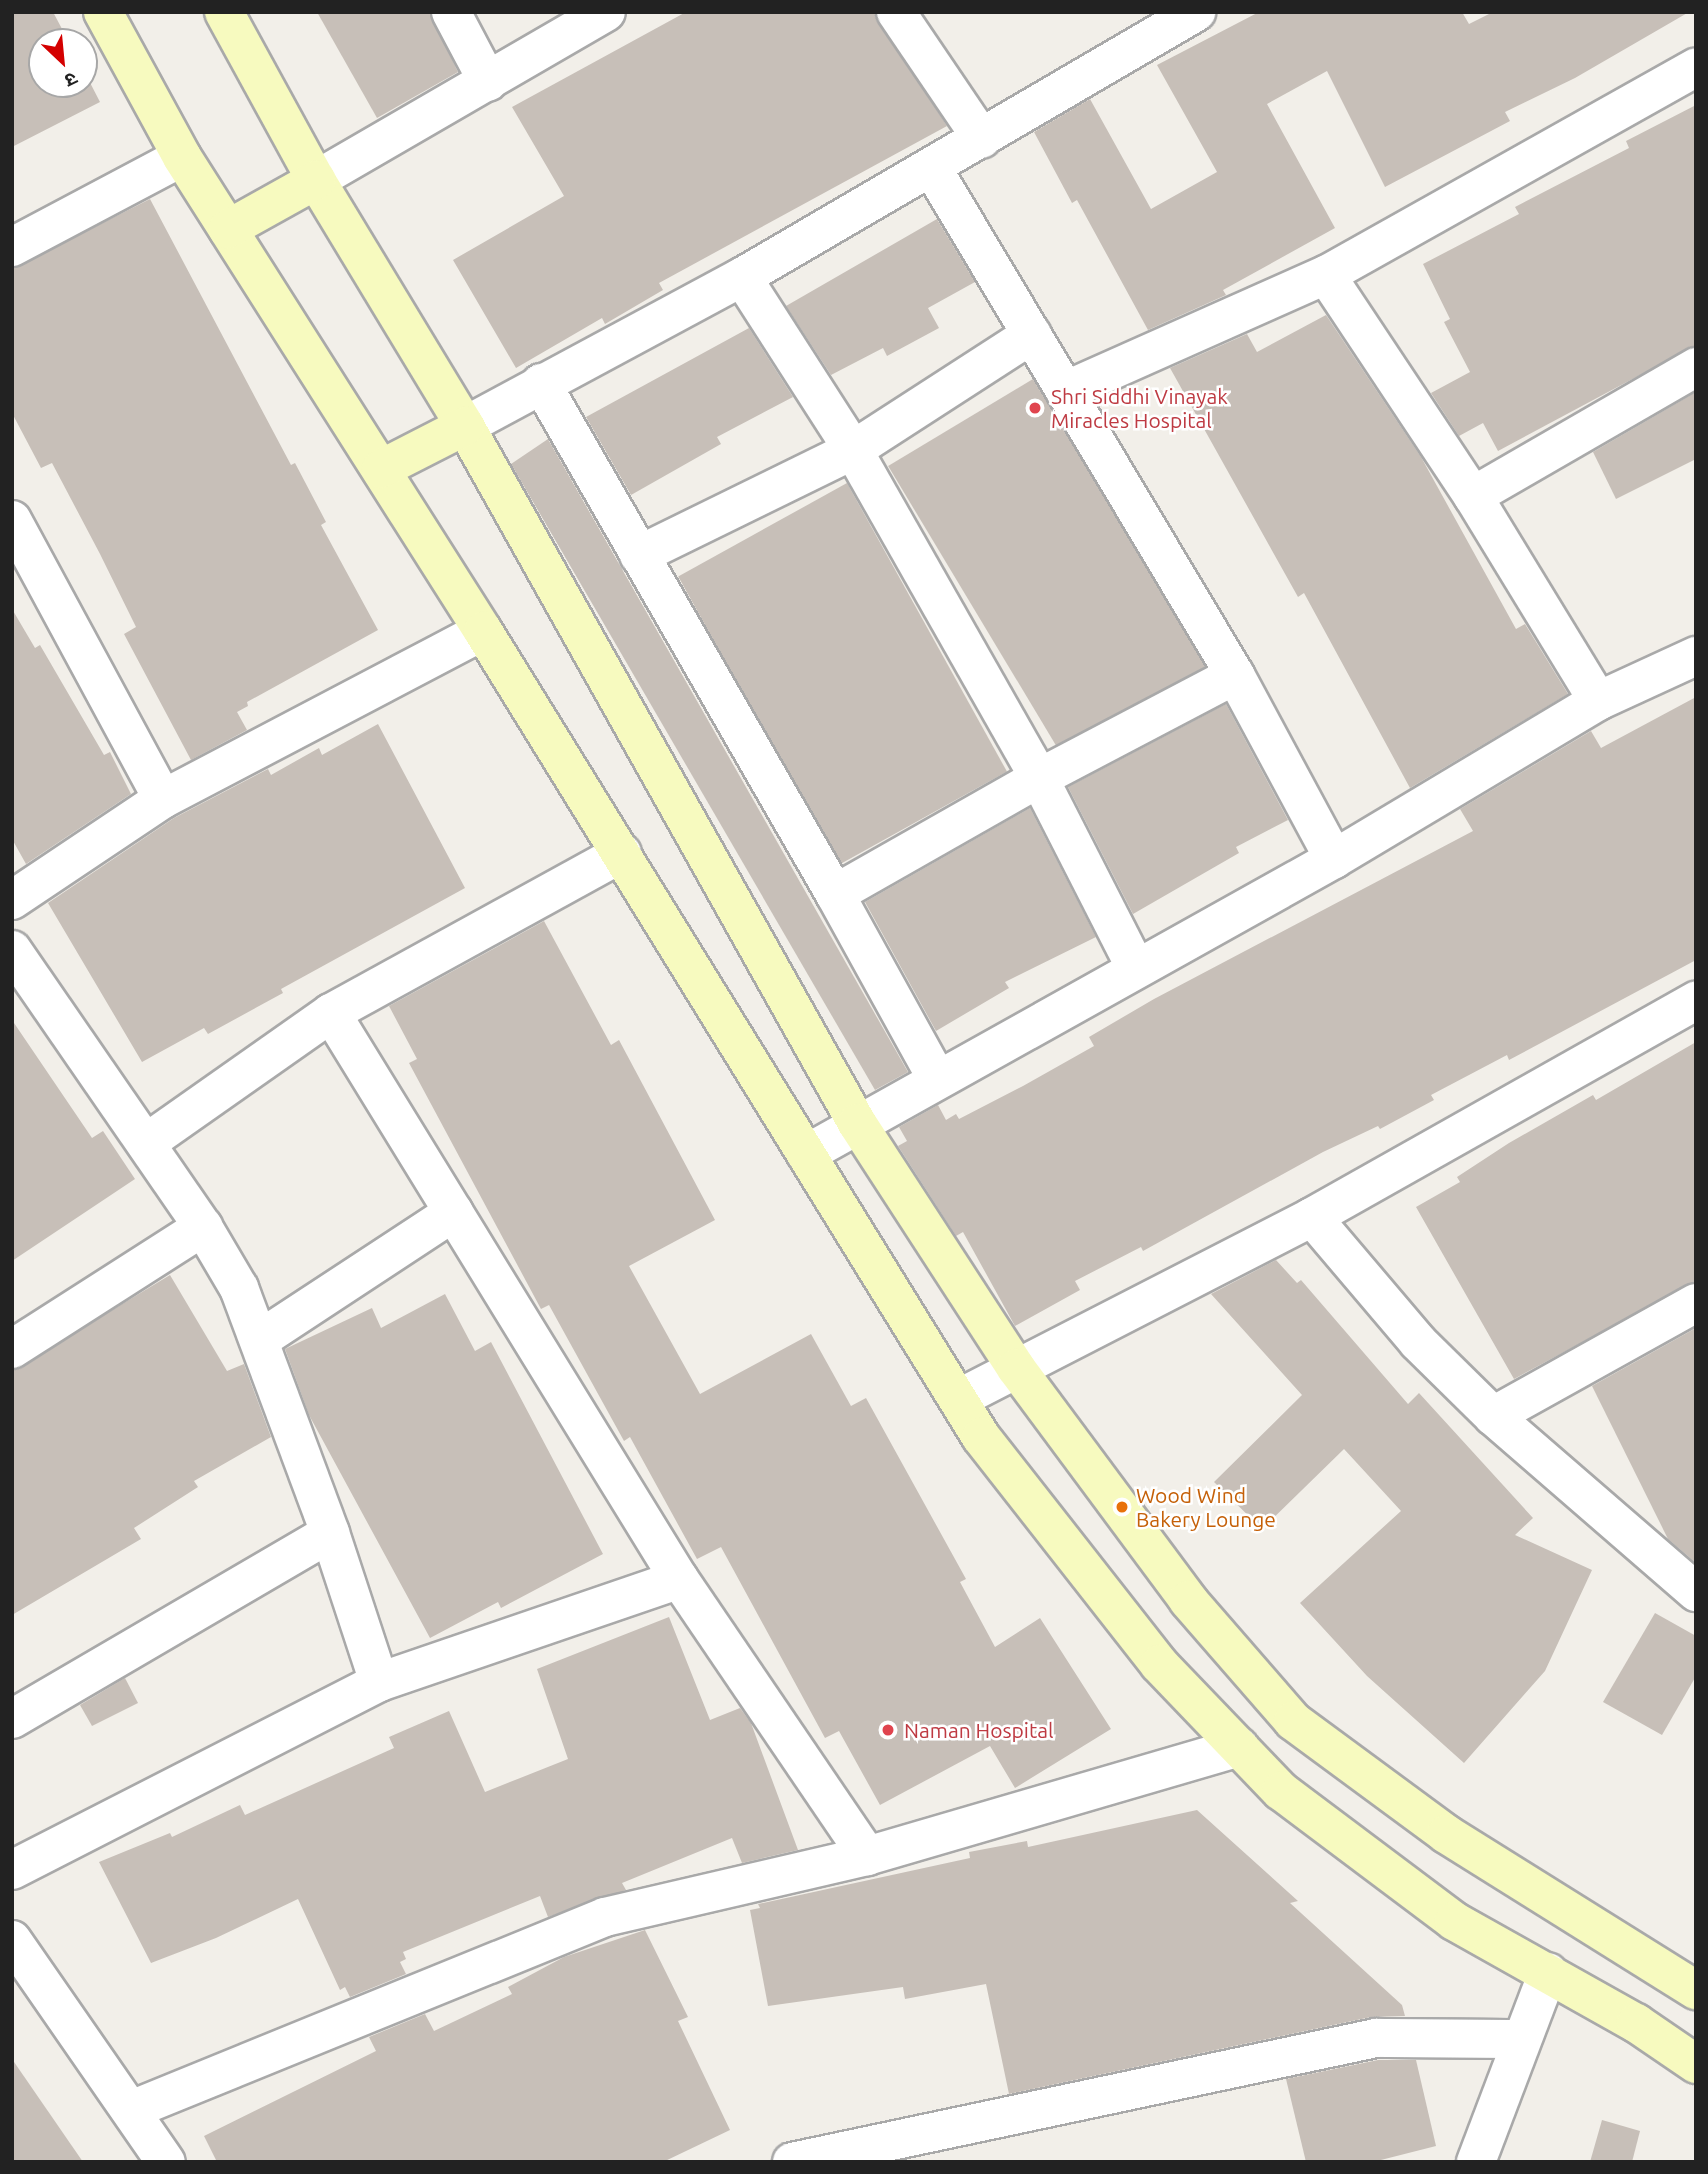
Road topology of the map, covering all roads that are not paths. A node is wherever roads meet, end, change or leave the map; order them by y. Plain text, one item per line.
1 (103, 12) edge
2 (224, 12) edge
3 (451, 12) edge
4 (606, 12) edge
5 (896, 12) edge
6 (1196, 12) edge
7 (1696, 67) edge
8 (488, 82) junction
9 (982, 139) junction
10 (182, 157) junction
11 (932, 168) junction
12 (316, 180) junction
13 (228, 229) junction
14 (12, 247) edge
15 (1326, 275) junction
16 (742, 278) junction
17 (1032, 334) junction
18 (1696, 366) edge
19 (541, 383) junction
20 (1065, 391) junction
21 (465, 426) junction
22 (853, 450) junction
23 (381, 469) junction
24 (1473, 496) junction
25 (12, 520) edge
26 (639, 555) junction
27 (484, 631) junction
28 (1696, 656) edge
29 (1235, 675) junction
30 (1598, 701) junction
31 (1039, 778) junction
32 (163, 799) junction
33 (622, 853) junction
34 (1334, 859) junction
35 (835, 894) junction
36 (12, 900) edge
37 (12, 950) edge
38 (1136, 968) junction
39 (1696, 1001) edge
40 (331, 1013) junction
41 (937, 1079) junction
42 (857, 1123) junction
43 (146, 1143) junction
44 (806, 1154) junction
45 (454, 1212) junction
46 (1312, 1216) junction
47 (203, 1227) junction
48 (1696, 1303) edge
49 (260, 1340) junction
50 (12, 1349) edge
51 (1016, 1368) junction
52 (958, 1399) junction
53 (1493, 1416) junction
54 (330, 1533) junction
55 (679, 1579) junction
56 (1694, 1590) edge
57 (379, 1682) junction
58 (12, 1719) edge
59 (1239, 1747) junction
60 (867, 1856) junction
61 (12, 1870) edge
62 (12, 1940) edge
63 (1548, 1972) junction
64 (1696, 1990) edge
65 (1522, 2039) junction
66 (1696, 2064) edge
67 (131, 2110) junction
68 (166, 2162) edge
69 (792, 2162) edge
70 (1476, 2162) edge

1 - 10 street
2 - 12 street
3 - 8 street
4 - 8 street
5 - 9 street
6 - 9 street
7 - 15 street
8 - 12 street
9 - 11 street
10 - 13 street
10 - 14 street
11 - 16 street
11 - 17 street
12 - 13 street
12 - 21 street
13 - 23 street
15 - 20 street
15 - 24 street
16 - 19 street
16 - 22 street
17 - 20 street
17 - 22 street
18 - 24 street
19 - 21 street
19 - 26 street
20 - 29 street
21 - 23 street
21 - 42 street
22 - 26 street
22 - 31 street
23 - 27 street
24 - 30 street
25 - 32 street
26 - 35 street
27 - 32 street
27 - 33 street
28 - 30 street
29 - 31 street
29 - 34 street
30 - 34 street
31 - 35 street
31 - 38 street
32 - 36 street
33 - 40 street
33 - 44 street
34 - 38 street
35 - 41 street
37 - 43 street
38 - 41 street
39 - 46 street
40 - 43 street
40 - 45 street
41 - 42 street
42 - 44 street
42 - 51 street
43 - 47 street
44 - 52 street
45 - 49 street
45 - 55 street
46 - 51 street
46 - 53 street
47 - 49 street
47 - 50 street
48 - 53 street
49 - 54 street
51 - 52 street
51 - 64 street
52 - 59 street
53 - 56 street
54 - 57 street
54 - 58 street
55 - 57 street
55 - 60 street
57 - 61 street
59 - 60 street
59 - 63 street
60 - 67 street
62 - 67 street
63 - 65 street
63 - 66 street
65 - 69 street
65 - 70 street
67 - 68 street

